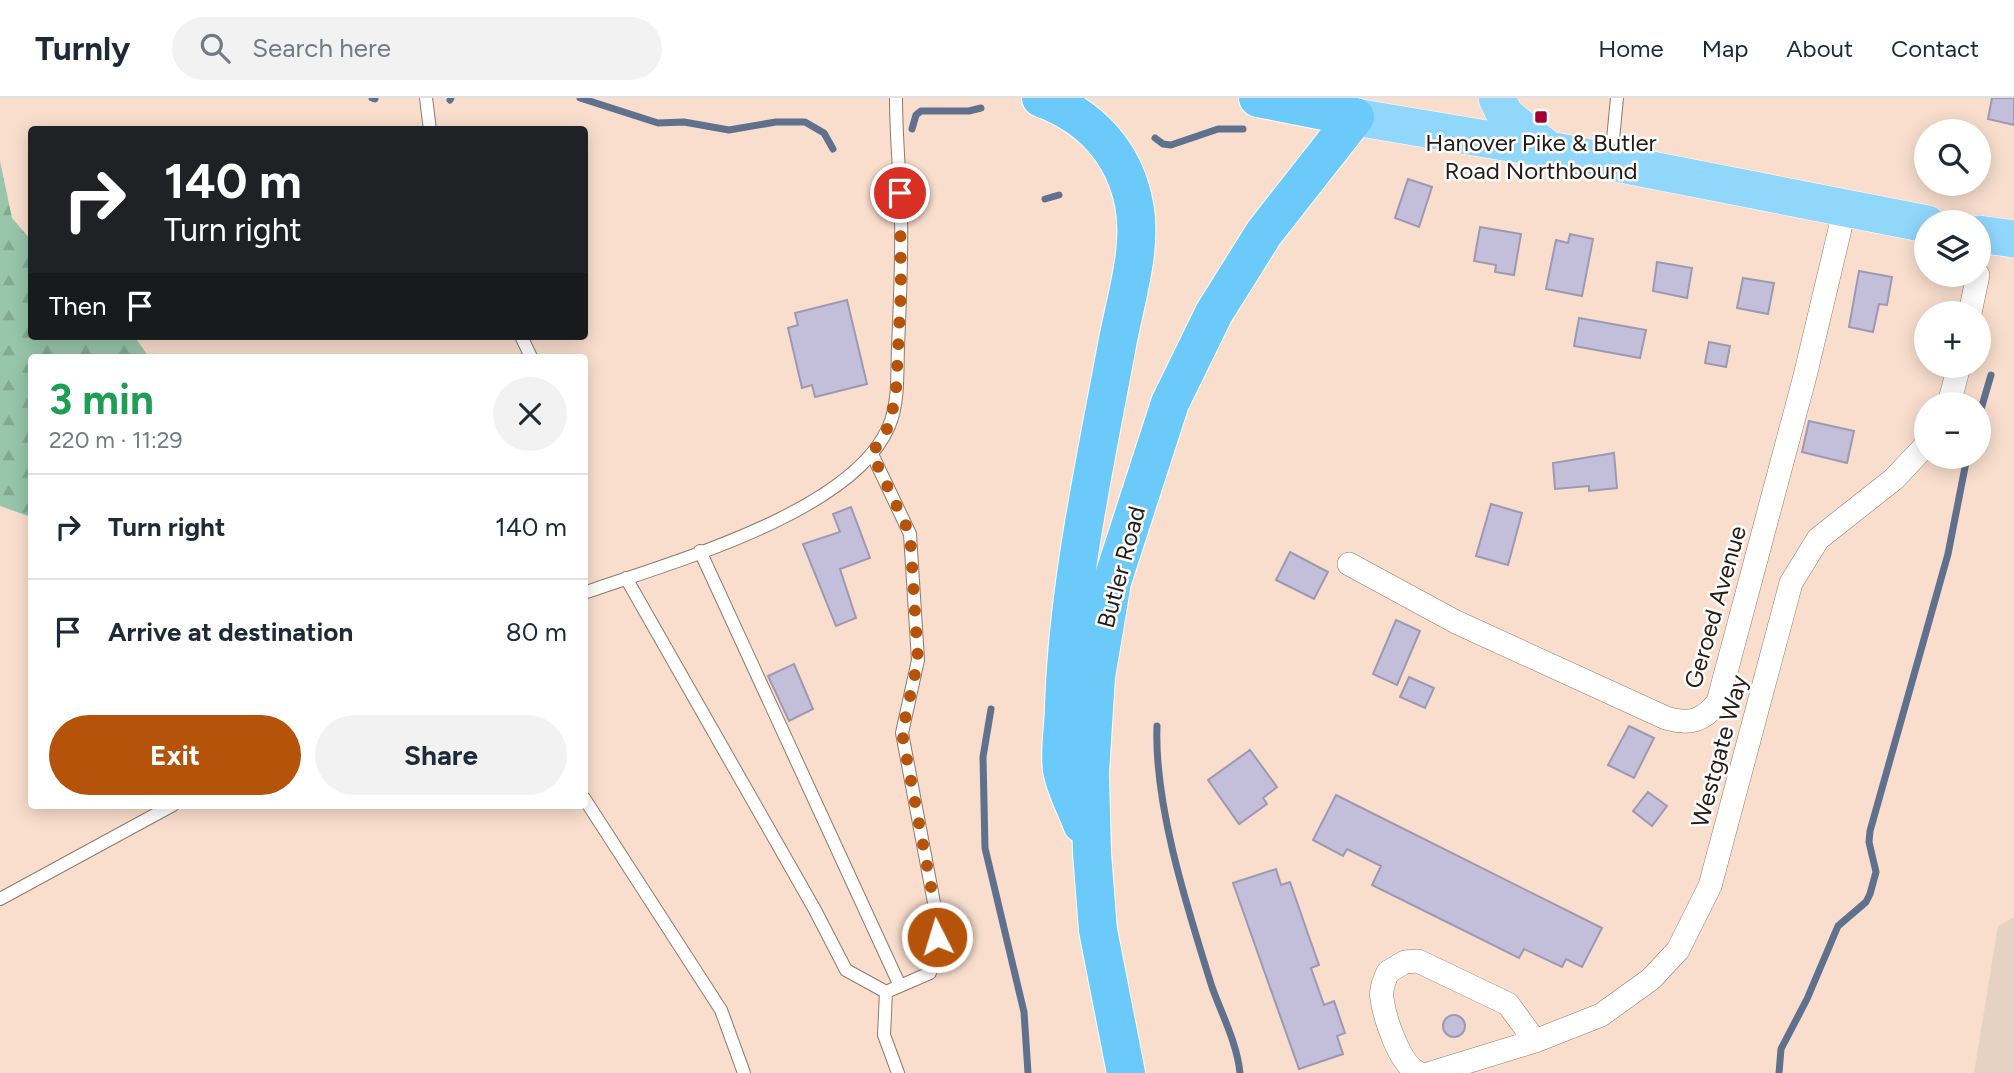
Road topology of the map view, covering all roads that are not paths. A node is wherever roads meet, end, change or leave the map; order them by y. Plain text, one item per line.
1 (426, 98) edge
2 (896, 98) edge
3 (1041, 98) edge
4 (1258, 98) edge
5 (1497, 98) edge
6 (1617, 98) edge
7 (1355, 117) junction
8 (430, 126) edge
9 (1549, 150) junction
10 (1611, 162) junction
11 (1833, 205) junction
12 (1914, 221) edge
13 (872, 454) junction
14 (1914, 458) edge
15 (700, 551) junction
16 (1349, 564) dead end
17 (626, 578) junction
18 (588, 592) edge
19 (588, 804) edge
20 (166, 809) edge
21 (1092, 853) junction
22 (0, 899) edge
23 (900, 986) junction
24 (886, 992) junction
25 (1535, 1041) junction
26 (744, 1073) edge
27 (898, 1073) edge
28 (1126, 1073) edge
29 (1419, 1073) edge
30 (1431, 1073) edge

1 - 8 lane
2 - 13 lane
3 - 21 highway
4 - 7 highway
5 - 9 main road
6 - 10 lane
7 - 9 main road
7 - 21 highway, Butler Road
9 - 10 main road
10 - 11 main road
11 - 12 main road
11 - 16 street, Geroed Avenue
13 - 15 lane
13 - 23 lane
14 - 25 street, Westgate Way
15 - 17 lane
15 - 23 lane
17 - 18 lane
17 - 24 lane
19 - 26 lane
20 - 22 lane
21 - 28 highway, Butler Road
23 - 24 lane
24 - 27 lane
25 - 29 street
25 - 30 street, Westgate Way

